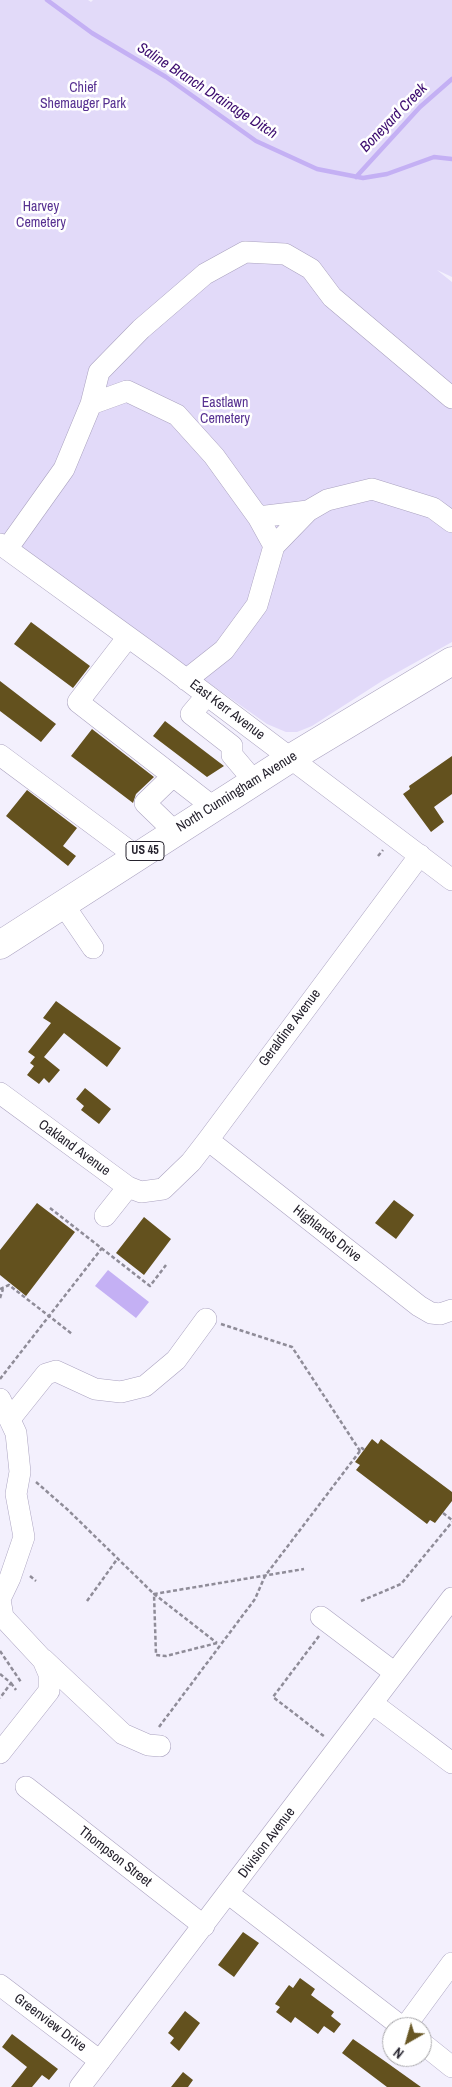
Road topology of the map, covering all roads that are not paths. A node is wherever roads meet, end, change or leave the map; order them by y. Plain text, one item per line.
1 (114, 356) junction
2 (127, 391) junction
3 (452, 398) edge
4 (91, 404) junction
5 (443, 508) edge
6 (308, 510) junction
7 (258, 517) junction
8 (452, 522) edge
9 (274, 546) junction
10 (4, 547) edge
11 (128, 637) junction
12 (452, 661) edge
13 (186, 680) junction
14 (207, 695) junction
15 (0, 755) edge
16 (291, 758) junction
17 (173, 776) junction
18 (254, 781) junction
19 (213, 807) junction
20 (175, 832) junction
21 (420, 855) junction
22 (136, 856) junction
23 (452, 880) edge
24 (63, 904) junction
25 (0, 945) edge
26 (93, 948) dead end
27 (0, 1093) edge
28 (208, 1140) junction
29 (128, 1187) junction
30 (152, 1192) joint
31 (105, 1216) dead end
32 (452, 1310) edge
33 (206, 1319) road end
34 (0, 1399) edge
35 (10, 1419) junction
36 (452, 1598) edge
37 (1, 1616) edge
38 (325, 1620) road end
39 (41, 1657) junction
40 (395, 1673) junction
41 (372, 1703) junction
42 (158, 1738) road end
43 (0, 1753) edge
44 (452, 1763) edge
45 (26, 1787) dead end
46 (229, 1894) junction
47 (204, 1926) junction
48 (452, 1963) edge
49 (0, 1985) edge
50 (391, 2017) edge
51 (412, 2017) edge
52 (432, 2051) edge
53 (100, 2061) junction
54 (452, 2066) edge
55 (80, 2087) edge

1 - 2 street
1 - 3 street
1 - 4 street
2 - 4 street
2 - 7 street
4 - 10 street
5 - 6 street
5 - 8 street
6 - 7 street
6 - 9 street
7 - 9 street
9 - 13 street
10 - 11 street, East Kerr Avenue
11 - 13 street, East Kerr Avenue
11 - 17 street
12 - 16 main road, North Cunningham Avenue / US 45
13 - 14 street, East Kerr Avenue
14 - 16 street, East Kerr Avenue
14 - 18 street
15 - 22 street
16 - 18 main road, North Cunningham Avenue / US 45
16 - 21 street, East Kerr Avenue
17 - 19 street
17 - 20 street
18 - 19 main road, North Cunningham Avenue / US 45
19 - 20 main road, North Cunningham Avenue / US 45
20 - 22 main road, North Cunningham Avenue / US 45
21 - 23 street, East Kerr Avenue
21 - 28 street, Geraldine Avenue
22 - 24 main road, North Cunningham Avenue / US 45
24 - 25 main road, North Cunningham Avenue / US 45
24 - 26 street
27 - 29 street, Oakland Avenue
28 - 30 street, Geraldine Avenue
28 - 32 street, Highlands Drive
29 - 30 street, Oakland Avenue
29 - 31 street
33 - 35 street
34 - 35 street
35 - 37 street
36 - 40 street, Division Avenue
37 - 39 street
38 - 40 street
39 - 42 street
39 - 43 street
40 - 41 street, Division Avenue
41 - 44 street
41 - 46 street, Division Avenue
45 - 47 street, Thompson Street
46 - 47 street, Division Avenue
46 - 50 street
47 - 53 street, Division Avenue
48 - 51 street
49 - 53 street, Greenview Drive
52 - 54 street
53 - 55 street, Division Avenue

